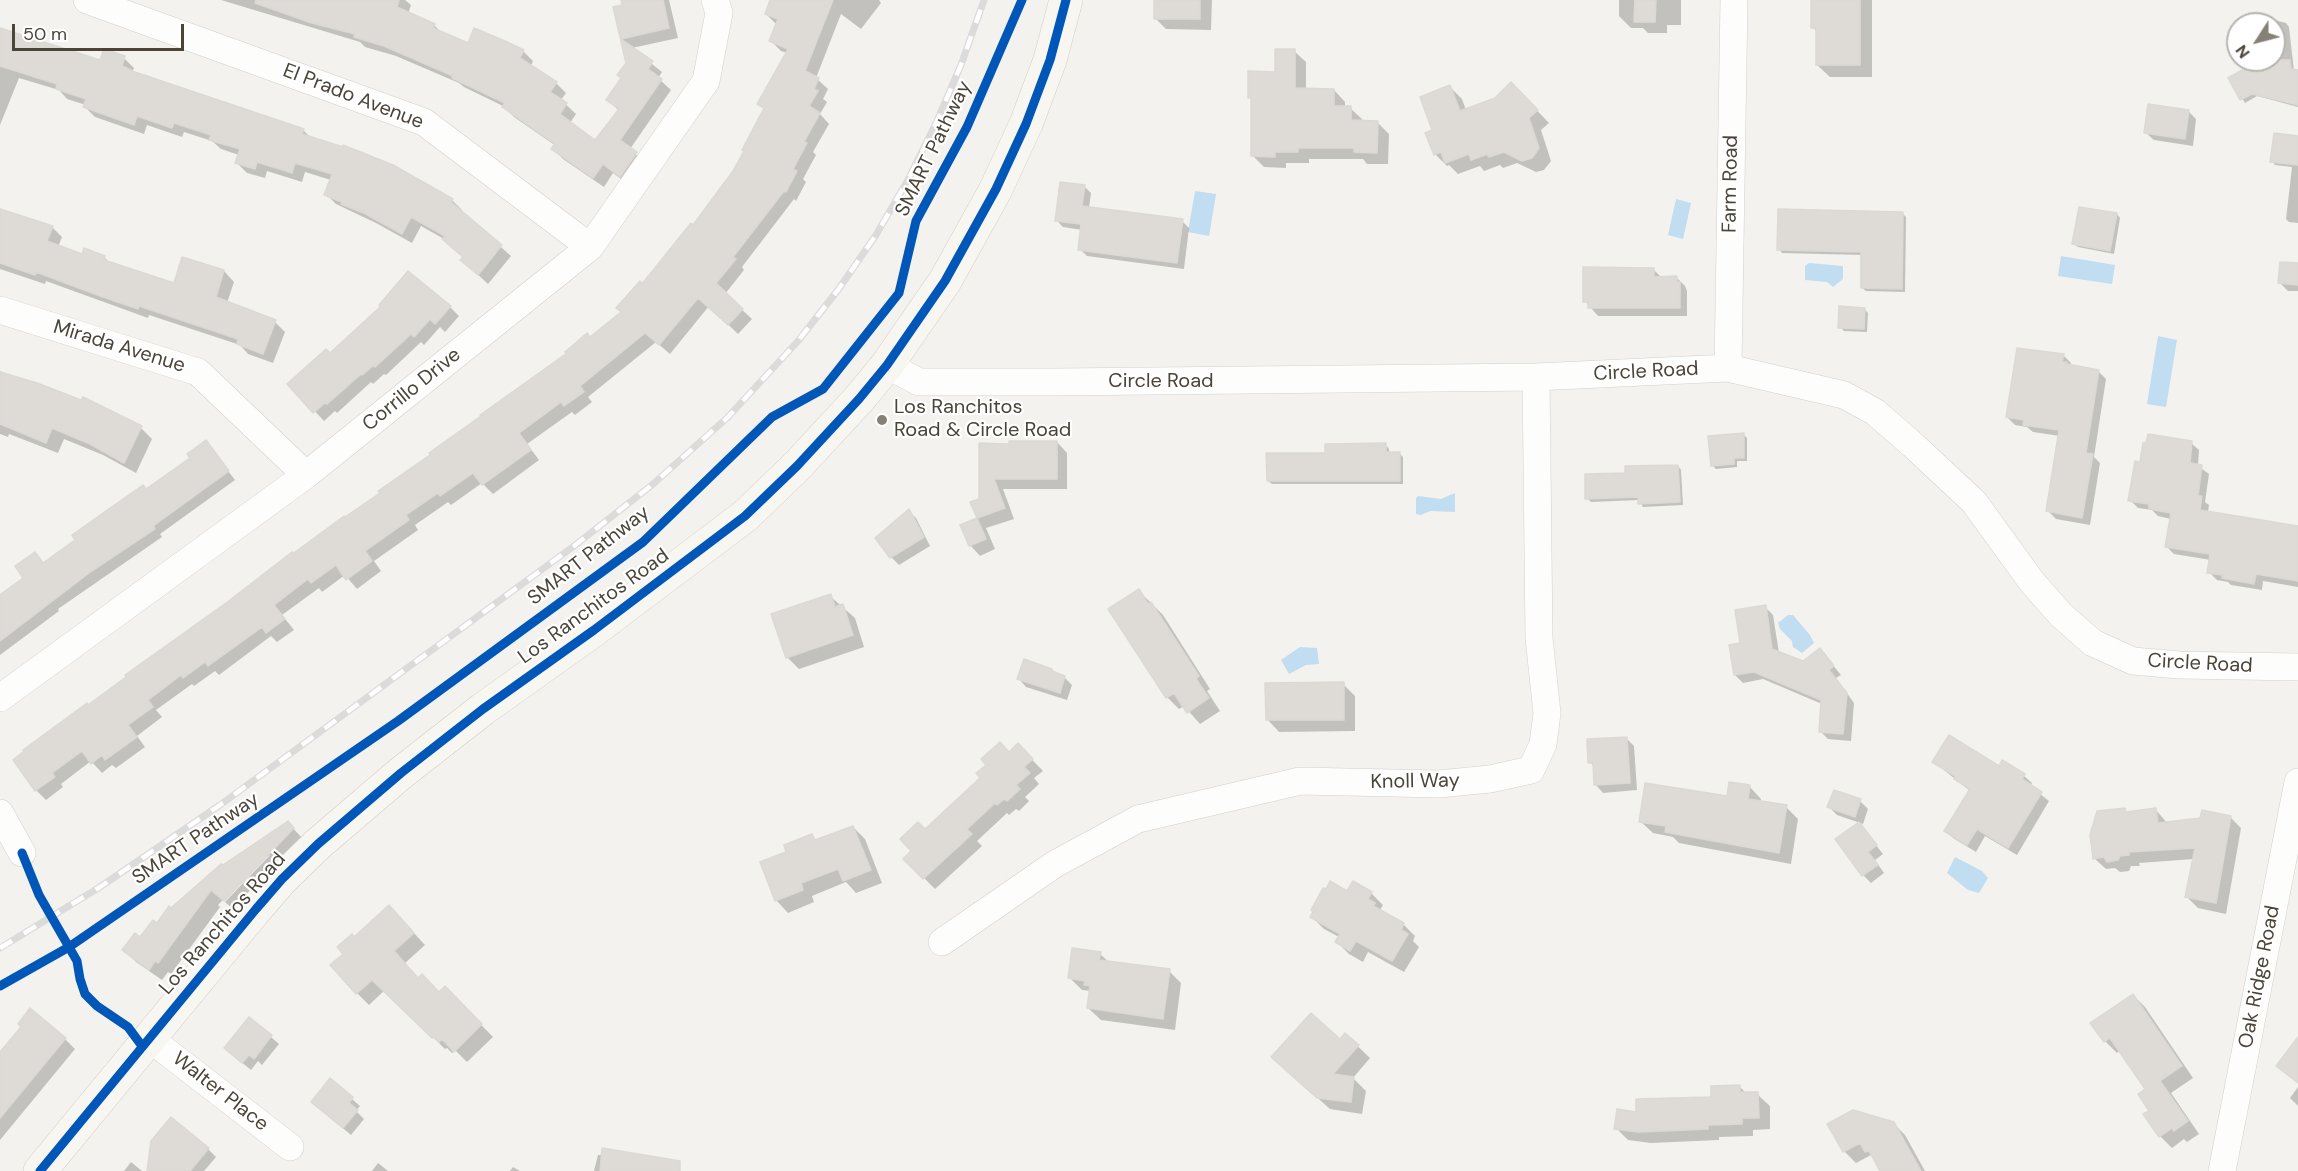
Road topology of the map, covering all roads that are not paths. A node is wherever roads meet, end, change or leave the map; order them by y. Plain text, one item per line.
1 (87, 0) edge
2 (715, 0) edge
3 (1066, 0) edge
4 (1734, 0) edge
5 (590, 248) junction
6 (0, 310) edge
7 (887, 365) junction
8 (1728, 368) junction
9 (1536, 378) junction
10 (306, 475) junction
11 (2298, 668) edge
12 (0, 698) edge
13 (2298, 782) edge
14 (0, 813) edge
15 (22, 853) dead end
16 (942, 942) dead end
17 (149, 1038) junction
18 (290, 1147) dead end
19 (40, 1171) edge
20 (2222, 1171) edge

1 - 5 street, El Prado Avenue
2 - 5 street, Corrillo Drive
3 - 7 main road, Los Ranchitos Road
4 - 8 street, Farm Road
5 - 10 street, Corrillo Drive
6 - 10 street, Mirada Avenue
7 - 9 street, Circle Road
7 - 17 main road, Los Ranchitos Road
8 - 9 street, Circle Road
8 - 11 street, Circle Road
9 - 16 street, Knoll Way
10 - 12 street, Corrillo Drive
13 - 20 street, Oak Ridge Road
14 - 15 street
17 - 18 street, Walter Place
17 - 19 main road, Los Ranchitos Road

